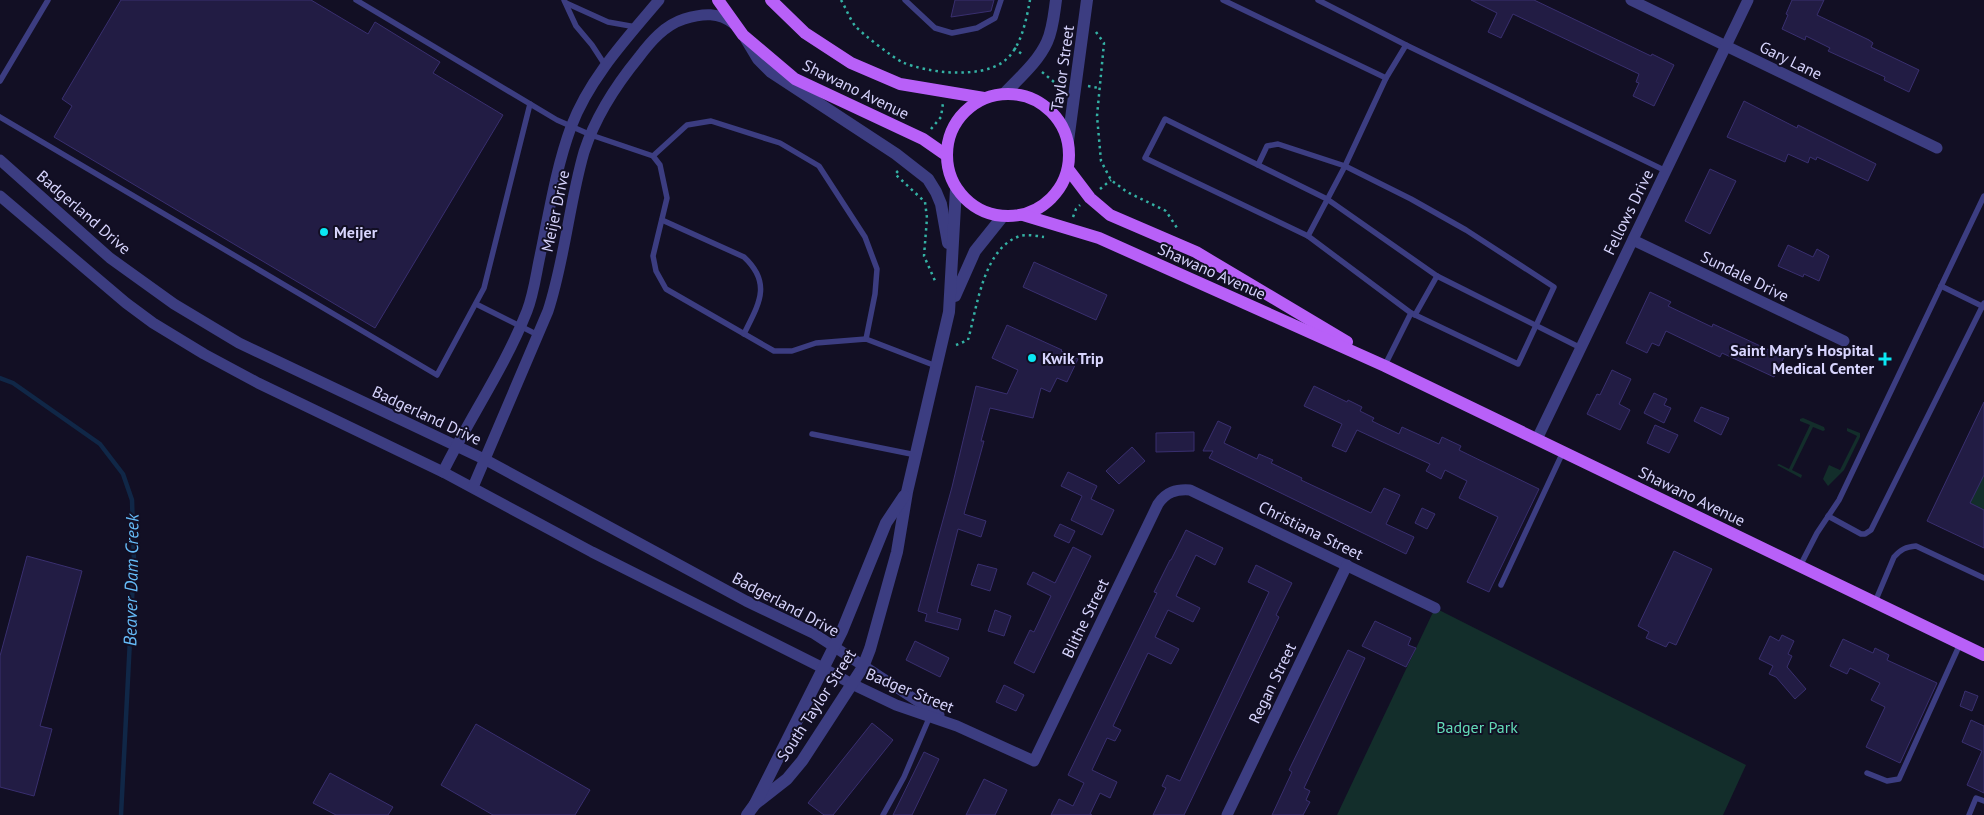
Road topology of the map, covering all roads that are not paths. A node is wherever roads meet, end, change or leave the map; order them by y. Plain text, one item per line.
1 (48, 0) edge
2 (356, 0) edge
3 (659, 0) edge
4 (718, 0) edge
5 (771, 0) edge
6 (905, 0) edge
7 (1001, 0) edge
8 (1056, 0) edge
9 (1087, 0) edge
10 (1223, 0) edge
11 (1318, 0) edge
12 (1631, 0) edge
13 (1748, 0) edge
14 (565, 2) edge
15 (636, 27) junction
16 (741, 31) junction
17 (1406, 45) junction
18 (1726, 47) junction
19 (606, 66) junction
20 (1386, 78) junction
21 (0, 81) edge
22 (1005, 93) junction
23 (984, 98) junction
24 (530, 104) junction
25 (0, 117) edge
26 (572, 126) junction
27 (591, 135) junction
28 (1068, 141) junction
29 (1938, 148) dead end
30 (946, 155) junction
31 (653, 156) junction
32 (0, 160) edge
33 (1258, 165) junction
34 (1345, 166) junction
35 (1068, 169) junction
36 (1666, 171) junction
37 (956, 189) junction
38 (0, 196) edge
39 (1984, 196) edge
40 (1327, 199) junction
41 (1024, 215) junction
42 (1003, 216) junction
43 (662, 220) junction
44 (1308, 236) junction
45 (1633, 240) junction
46 (952, 270) junction
47 (1437, 276) junction
48 (1941, 286) junction
49 (476, 304) junction
50 (1984, 305) edge
51 (949, 312) junction
52 (1413, 314) junction
53 (520, 326) junction
54 (1537, 326) junction
55 (744, 334) junction
56 (538, 335) junction
57 (866, 340) junction
58 (1844, 342) dead end
59 (1581, 348) junction
60 (937, 366) junction
61 (1385, 366) junction
62 (812, 434) dead end
63 (1537, 439) junction
64 (456, 446) junction
65 (1563, 452) junction
66 (916, 455) junction
67 (486, 460) junction
68 (443, 472) junction
69 (473, 487) junction
70 (907, 492) junction
71 (1170, 492) joint
72 (1828, 516) junction
73 (1347, 565) junction
74 (1800, 566) junction
75 (1984, 578) edge
76 (1501, 585) dead end
77 (1875, 602) junction
78 (1435, 608) dead end
79 (1960, 644) junction
80 (834, 647) junction
81 (1984, 656) edge
82 (863, 667) junction
83 (823, 668) junction
84 (852, 684) junction
85 (930, 716) junction
86 (957, 726) junction
87 (1034, 761) joint
88 (1867, 773) dead end
89 (1984, 801) edge
90 (755, 804) junction
91 (746, 815) edge
92 (883, 815) edge
93 (1227, 815) edge
94 (1969, 815) edge

1 - 21 lane
2 - 24 lane
3 - 15 street, Meijer Drive
4 - 16 main road, Shawano Avenue
5 - 23 main road, Shawano Avenue
6 - 7 lane
8 - 22 street, Taylor Street
9 - 28 street, Taylor Street
10 - 20 lane
11 - 17 lane
12 - 18 street, Gary Lane
13 - 18 street, Fellows Drive
14 - 15 lane
14 - 19 lane
15 - 19 street, Meijer Drive
16 - 27 street, Meijer Drive
16 - 30 main road, Shawano Avenue
16 - 46 street
17 - 20 lane
17 - 36 lane
18 - 29 street, Gary Lane
18 - 36 street, Fellows Drive
19 - 26 street, Meijer Drive
20 - 34 lane
22 - 23 main road
22 - 28 main road
23 - 30 main road
24 - 26 lane
24 - 49 lane
25 - 49 lane
26 - 27 lane
26 - 53 street, Meijer Drive
27 - 31 lane
27 - 56 street, Meijer Drive
28 - 35 main road
30 - 37 main road
31 - 43 lane
31 - 57 lane
32 - 64 street, Badgerland Drive
33 - 34 lane
33 - 40 lane
33 - 44 lane
34 - 40 lane
34 - 54 lane
35 - 41 main road
35 - 61 main road, Shawano Avenue
36 - 45 street, Fellows Drive
37 - 42 main road
37 - 46 street, South Taylor Street
38 - 68 street
39 - 48 lane
40 - 44 lane
40 - 47 lane
41 - 42 main road
41 - 61 main road, Shawano Avenue
42 - 51 street, South Taylor Street
43 - 55 lane
43 - 55 lane
44 - 52 lane
45 - 58 street, Sundale Drive
45 - 59 street, Fellows Drive
46 - 51 street, South Taylor Street
47 - 52 lane
47 - 54 lane
48 - 50 lane
48 - 72 lane
49 - 53 lane
50 - 72 lane
51 - 60 street, South Taylor Street
52 - 54 lane
52 - 61 lane
53 - 56 lane
53 - 64 street, Meijer Drive
54 - 59 lane
55 - 57 lane
56 - 67 street, Meijer Drive
57 - 60 lane
59 - 63 street, Fellows Drive
60 - 66 street, South Taylor Street
61 - 63 main road, Shawano Avenue
62 - 66 lane
63 - 65 main road, Shawano Avenue
64 - 67 street, Badgerland Drive
64 - 68 street, Meijer Drive
65 - 74 main road, Shawano Avenue
65 - 76 lane
66 - 70 street, South Taylor Street
67 - 69 street, Meijer Drive
67 - 80 street, Badgerland Drive
68 - 69 street
69 - 83 street
70 - 80 street, South Taylor Street
70 - 82 street, South Taylor Street
71 - 73 street, Christiana Street
71 - 87 street, Blithe Street
72 - 74 lane
73 - 78 street, Christiana Street
73 - 93 street, Regan Street
74 - 77 main road, Shawano Avenue
75 - 77 lane
77 - 79 main road, Shawano Avenue
79 - 81 main road, Shawano Avenue
79 - 88 lane
80 - 82 street, Badgerland Drive
80 - 83 street, South Taylor Street
82 - 84 street, South Taylor Street
82 - 86 street, Badger Street
83 - 84 street
83 - 90 street, South Taylor Street
84 - 85 street, Badger Street
84 - 90 street, South Taylor Street
85 - 86 street, Badger Street
85 - 92 lane
86 - 87 street, Badger Street
89 - 94 lane
90 - 91 street, South Taylor Street

